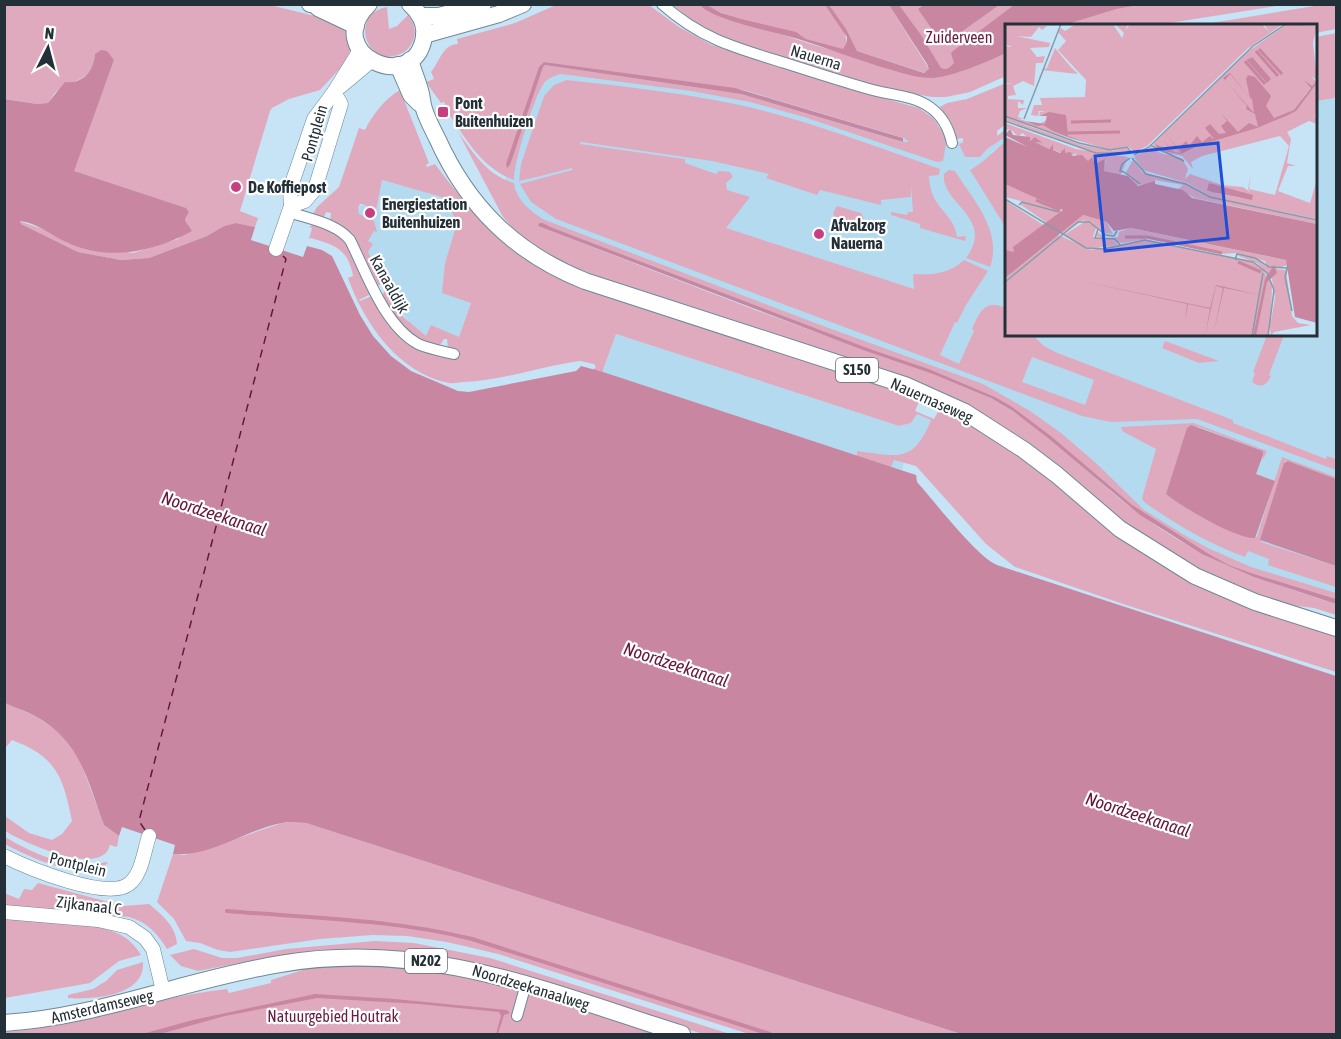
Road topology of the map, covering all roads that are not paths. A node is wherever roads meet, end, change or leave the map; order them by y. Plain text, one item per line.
1 (483, 4) edge
2 (522, 4) edge
3 (662, 4) edge
4 (311, 5) edge
5 (415, 10) edge
6 (362, 14) edge
7 (424, 34) junction
8 (365, 56) junction
9 (404, 63) junction
10 (334, 92) junction
11 (952, 143) dead end
12 (290, 209) junction
13 (276, 249) dead end
14 (454, 354) dead end
15 (1336, 628) edge
16 (149, 836) dead end
17 (4, 856) edge
18 (4, 912) edge
19 (525, 984) junction
20 (163, 991) junction
21 (517, 1016) dead end
22 (4, 1023) edge
23 (682, 1035) edge

1 - 5 main road
2 - 7 main road
3 - 11 street, Nauerna
4 - 6 main road
5 - 7 main road
6 - 8 main road
7 - 9 main road
8 - 9 main road
8 - 10 street, Pontplein
9 - 15 main road, Nauernaseweg / S150
10 - 12 street, Pontplein
10 - 12 street, Pontplein
12 - 13 street, Pontplein
12 - 14 street, Kanaaldijk
16 - 17 street, Pontplein
18 - 20 street, Zijkanaal C
19 - 20 main road, Noordzeekanaalweg / N202
19 - 21 street
19 - 23 main road, Noordzeekanaalweg / N202
20 - 22 main road, Amsterdamseweg / N202

